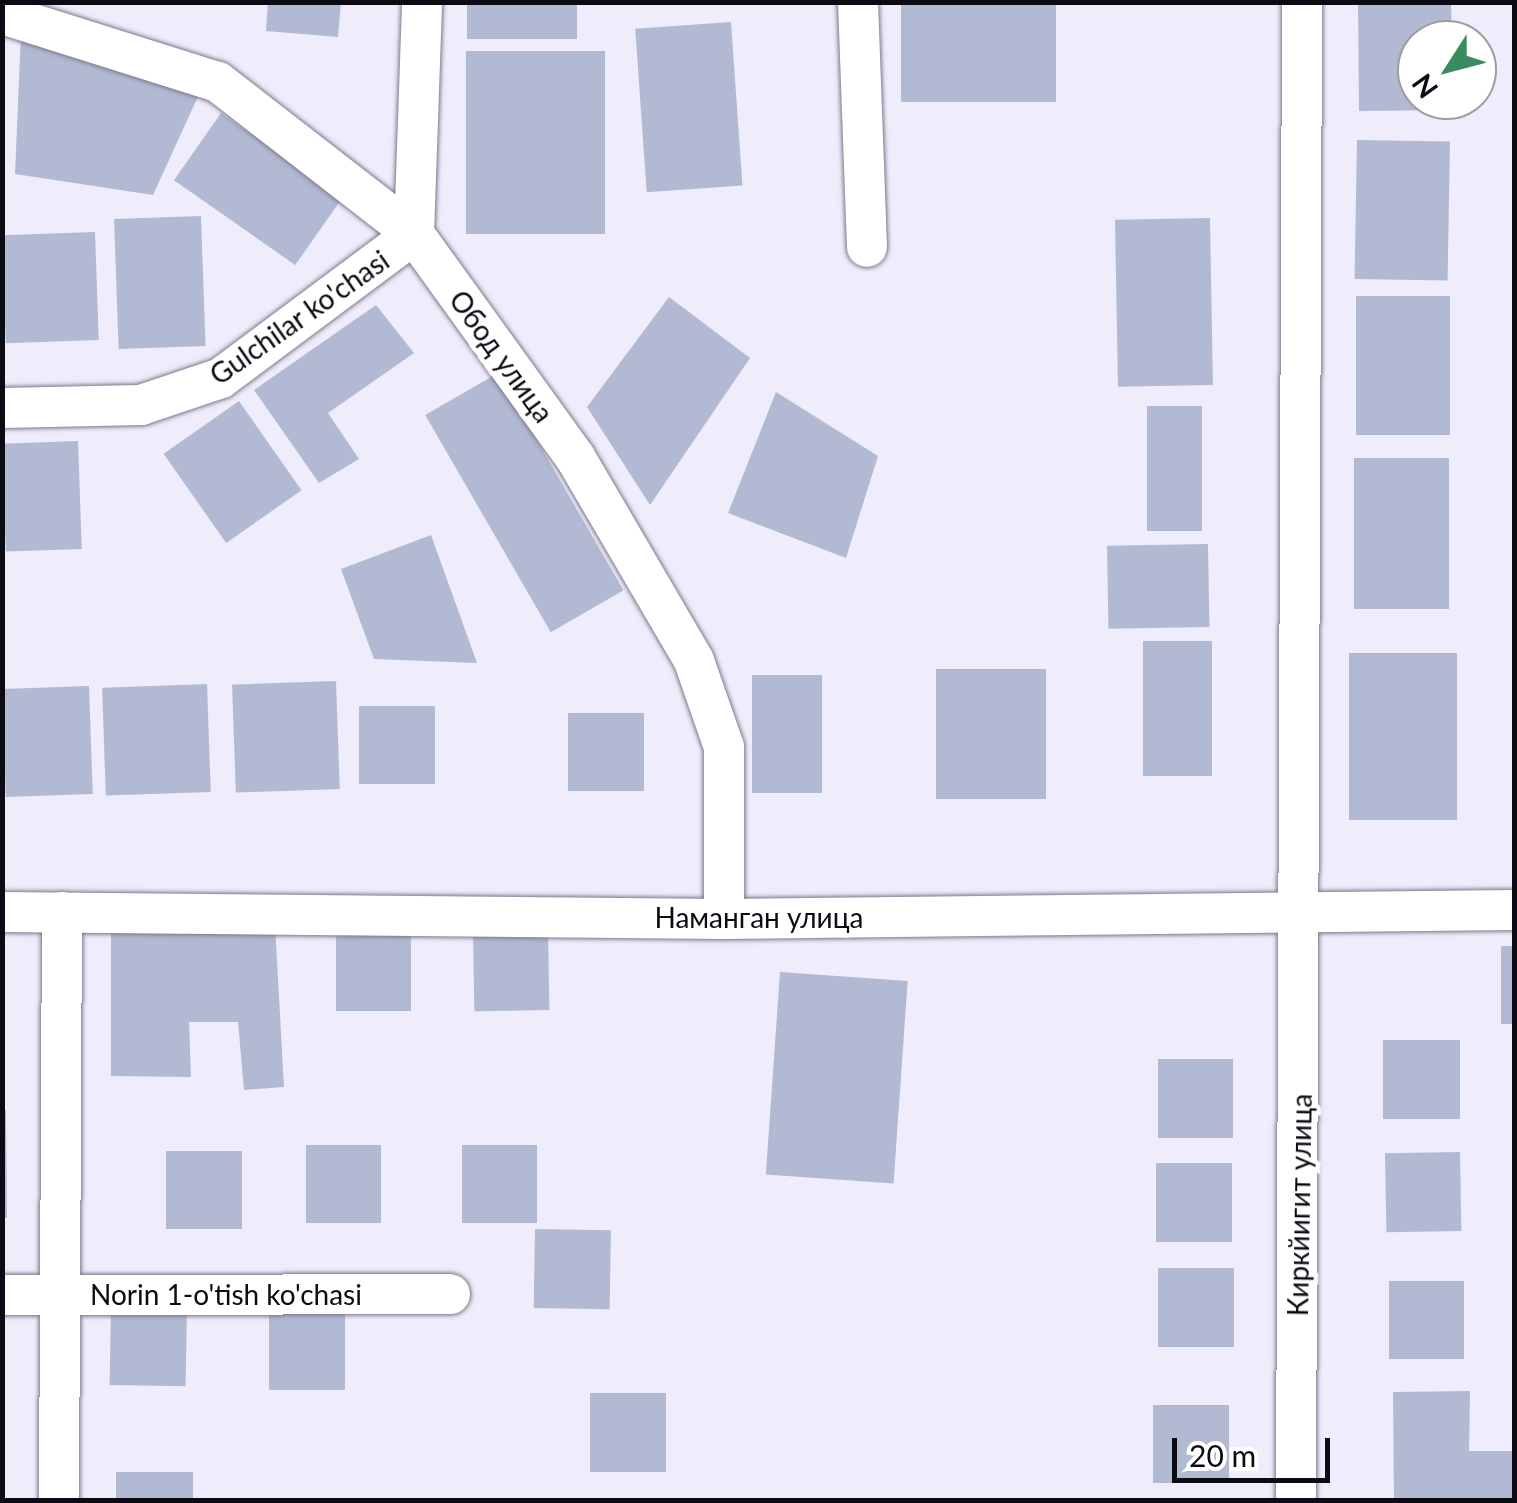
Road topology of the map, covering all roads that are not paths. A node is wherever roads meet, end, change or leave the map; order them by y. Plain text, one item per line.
1 (422, 2) edge
2 (858, 2) edge
3 (1302, 2) edge
4 (2, 14) edge
5 (414, 234) junction
6 (866, 248) dead end
7 (2, 408) edge
8 (1302, 909) junction
9 (1514, 910) edge
10 (2, 912) edge
11 (62, 912) junction
12 (724, 919) junction
13 (60, 1294) junction
14 (450, 1294) dead end
15 (2, 1295) edge
16 (59, 1500) edge
17 (1296, 1500) edge

1 - 5 street
2 - 6 street
3 - 8 street, Киркйигит улица
4 - 5 street, Обод улица
5 - 7 street, Gulchilar ko'chasi
5 - 12 street, Обод улица
8 - 9 street, Наманган улица
8 - 12 street, Наманган улица
8 - 17 street, Киркйигит улица
10 - 11 street, Наманган улица
11 - 12 street, Наманган улица
11 - 13 street
13 - 14 street, Norin 1-o'tish ko'chasi
13 - 15 street, Norin 1-o'tish ko'chasi
13 - 16 street

